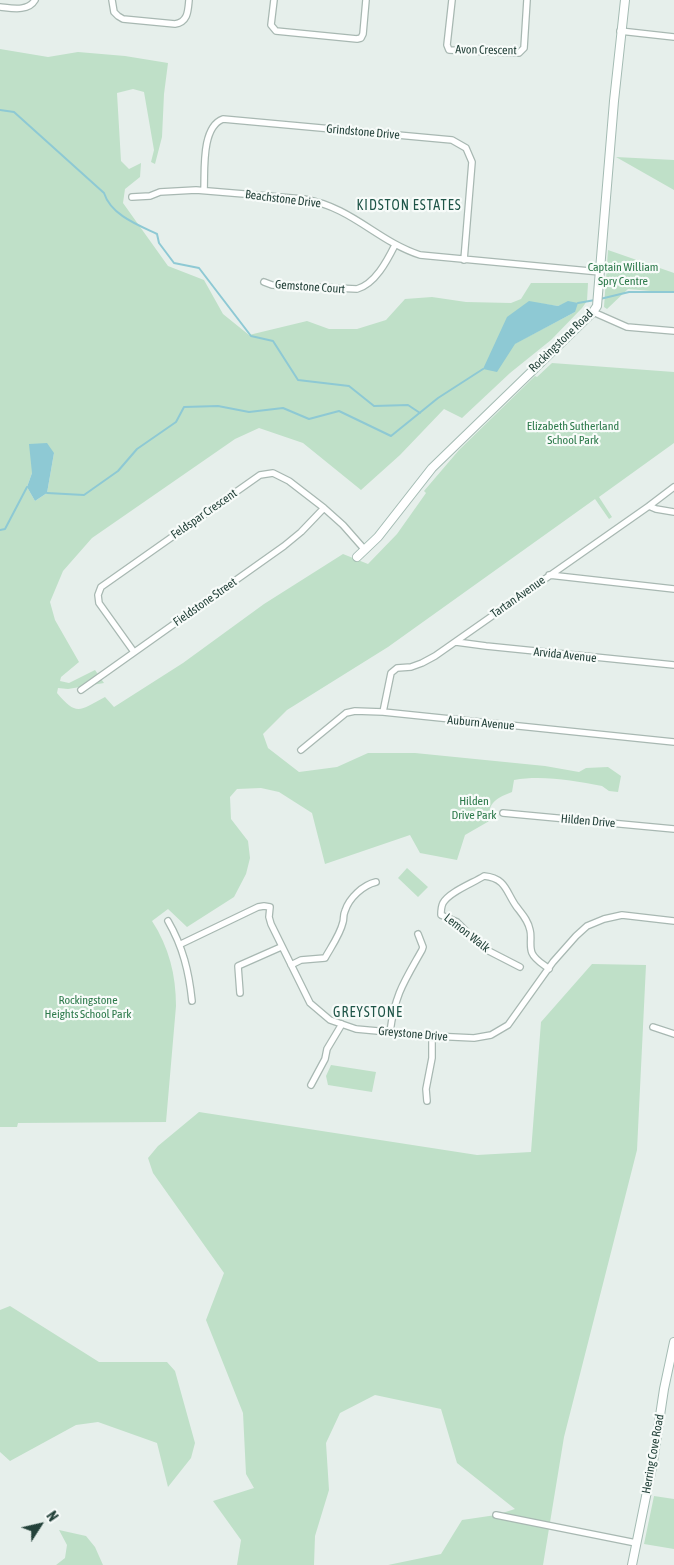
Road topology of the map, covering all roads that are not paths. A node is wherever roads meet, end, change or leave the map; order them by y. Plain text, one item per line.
1 (34, 0) edge
2 (112, 0) edge
3 (189, 0) edge
4 (274, 0) edge
5 (366, 0) edge
6 (452, 0) edge
7 (527, 0) edge
8 (625, 0) edge
9 (0, 8) edge
10 (620, 31) junction
11 (674, 37) edge
12 (204, 190) junction
13 (132, 197) dead end
14 (395, 245) junction
15 (464, 260) junction
16 (600, 272) junction
17 (264, 282) dead end
18 (594, 312) junction
19 (674, 331) edge
20 (674, 487) edge
21 (649, 506) junction
22 (324, 508) junction
23 (674, 512) edge
24 (365, 550) junction
25 (357, 557) dead end
26 (549, 575) junction
27 (674, 590) edge
28 (456, 642) junction
29 (134, 652) junction
30 (674, 665) edge
31 (81, 690) dead end
32 (383, 712) junction
33 (674, 742) edge
34 (300, 750) dead end
35 (503, 813) dead end
36 (674, 829) edge
37 (376, 882) dead end
38 (674, 921) edge
39 (168, 922) dead end
40 (418, 934) dead end
41 (181, 944) junction
42 (281, 947) junction
43 (291, 965) junction
44 (520, 967) dead end
45 (549, 969) junction
46 (240, 993) dead end
47 (192, 1001) dead end
48 (342, 1024) junction
49 (653, 1027) dead end
50 (390, 1032) junction
51 (674, 1034) edge
52 (432, 1036) junction
53 (311, 1085) dead end
54 (427, 1101) dead end
55 (674, 1342) edge
56 (496, 1516) dead end
57 (636, 1543) junction
58 (632, 1565) edge

1 - 9 street
2 - 3 street
4 - 5 street
6 - 7 street, Avon Crescent
8 - 10 street, Rockingstone Road
10 - 11 street
10 - 16 street, Rockingstone Road
12 - 13 street, Beachstone Drive
12 - 14 street, Beachstone Drive
12 - 15 street, Grindstone Drive
14 - 15 street, Beachstone Drive
14 - 17 street, Gemstone Court
15 - 16 street, Beachstone Drive
16 - 18 street, Rockingstone Road
18 - 19 street
18 - 24 street, Rockingstone Road
20 - 21 street, Tartan Avenue
21 - 23 street
21 - 26 street, Tartan Avenue
22 - 24 street, Feldspar Crescent
22 - 29 street, Fieldstone Street
22 - 29 street, Feldspar Crescent
24 - 25 street, Rockingstone Road
26 - 27 street
26 - 28 street, Tartan Avenue
28 - 30 street, Arvida Avenue
28 - 32 street, Tartan Avenue
29 - 31 street, Fieldstone Street
32 - 33 street, Auburn Avenue
32 - 34 street, Auburn Avenue
35 - 36 street, Hilden Drive
37 - 43 street
38 - 45 street, Greystone Drive
39 - 41 street
40 - 50 street
41 - 42 street, Greystone Drive
41 - 47 street
42 - 43 street, Greystone Drive
42 - 46 street
43 - 48 street, Greystone Drive
44 - 45 street, Lemon Walk
45 - 52 street, Greystone Drive
48 - 50 street, Greystone Drive
48 - 53 street
49 - 51 street
50 - 52 street, Greystone Drive
52 - 54 street
55 - 57 street, Herring Cove Road
56 - 57 street
57 - 58 street, Herring Cove Road

